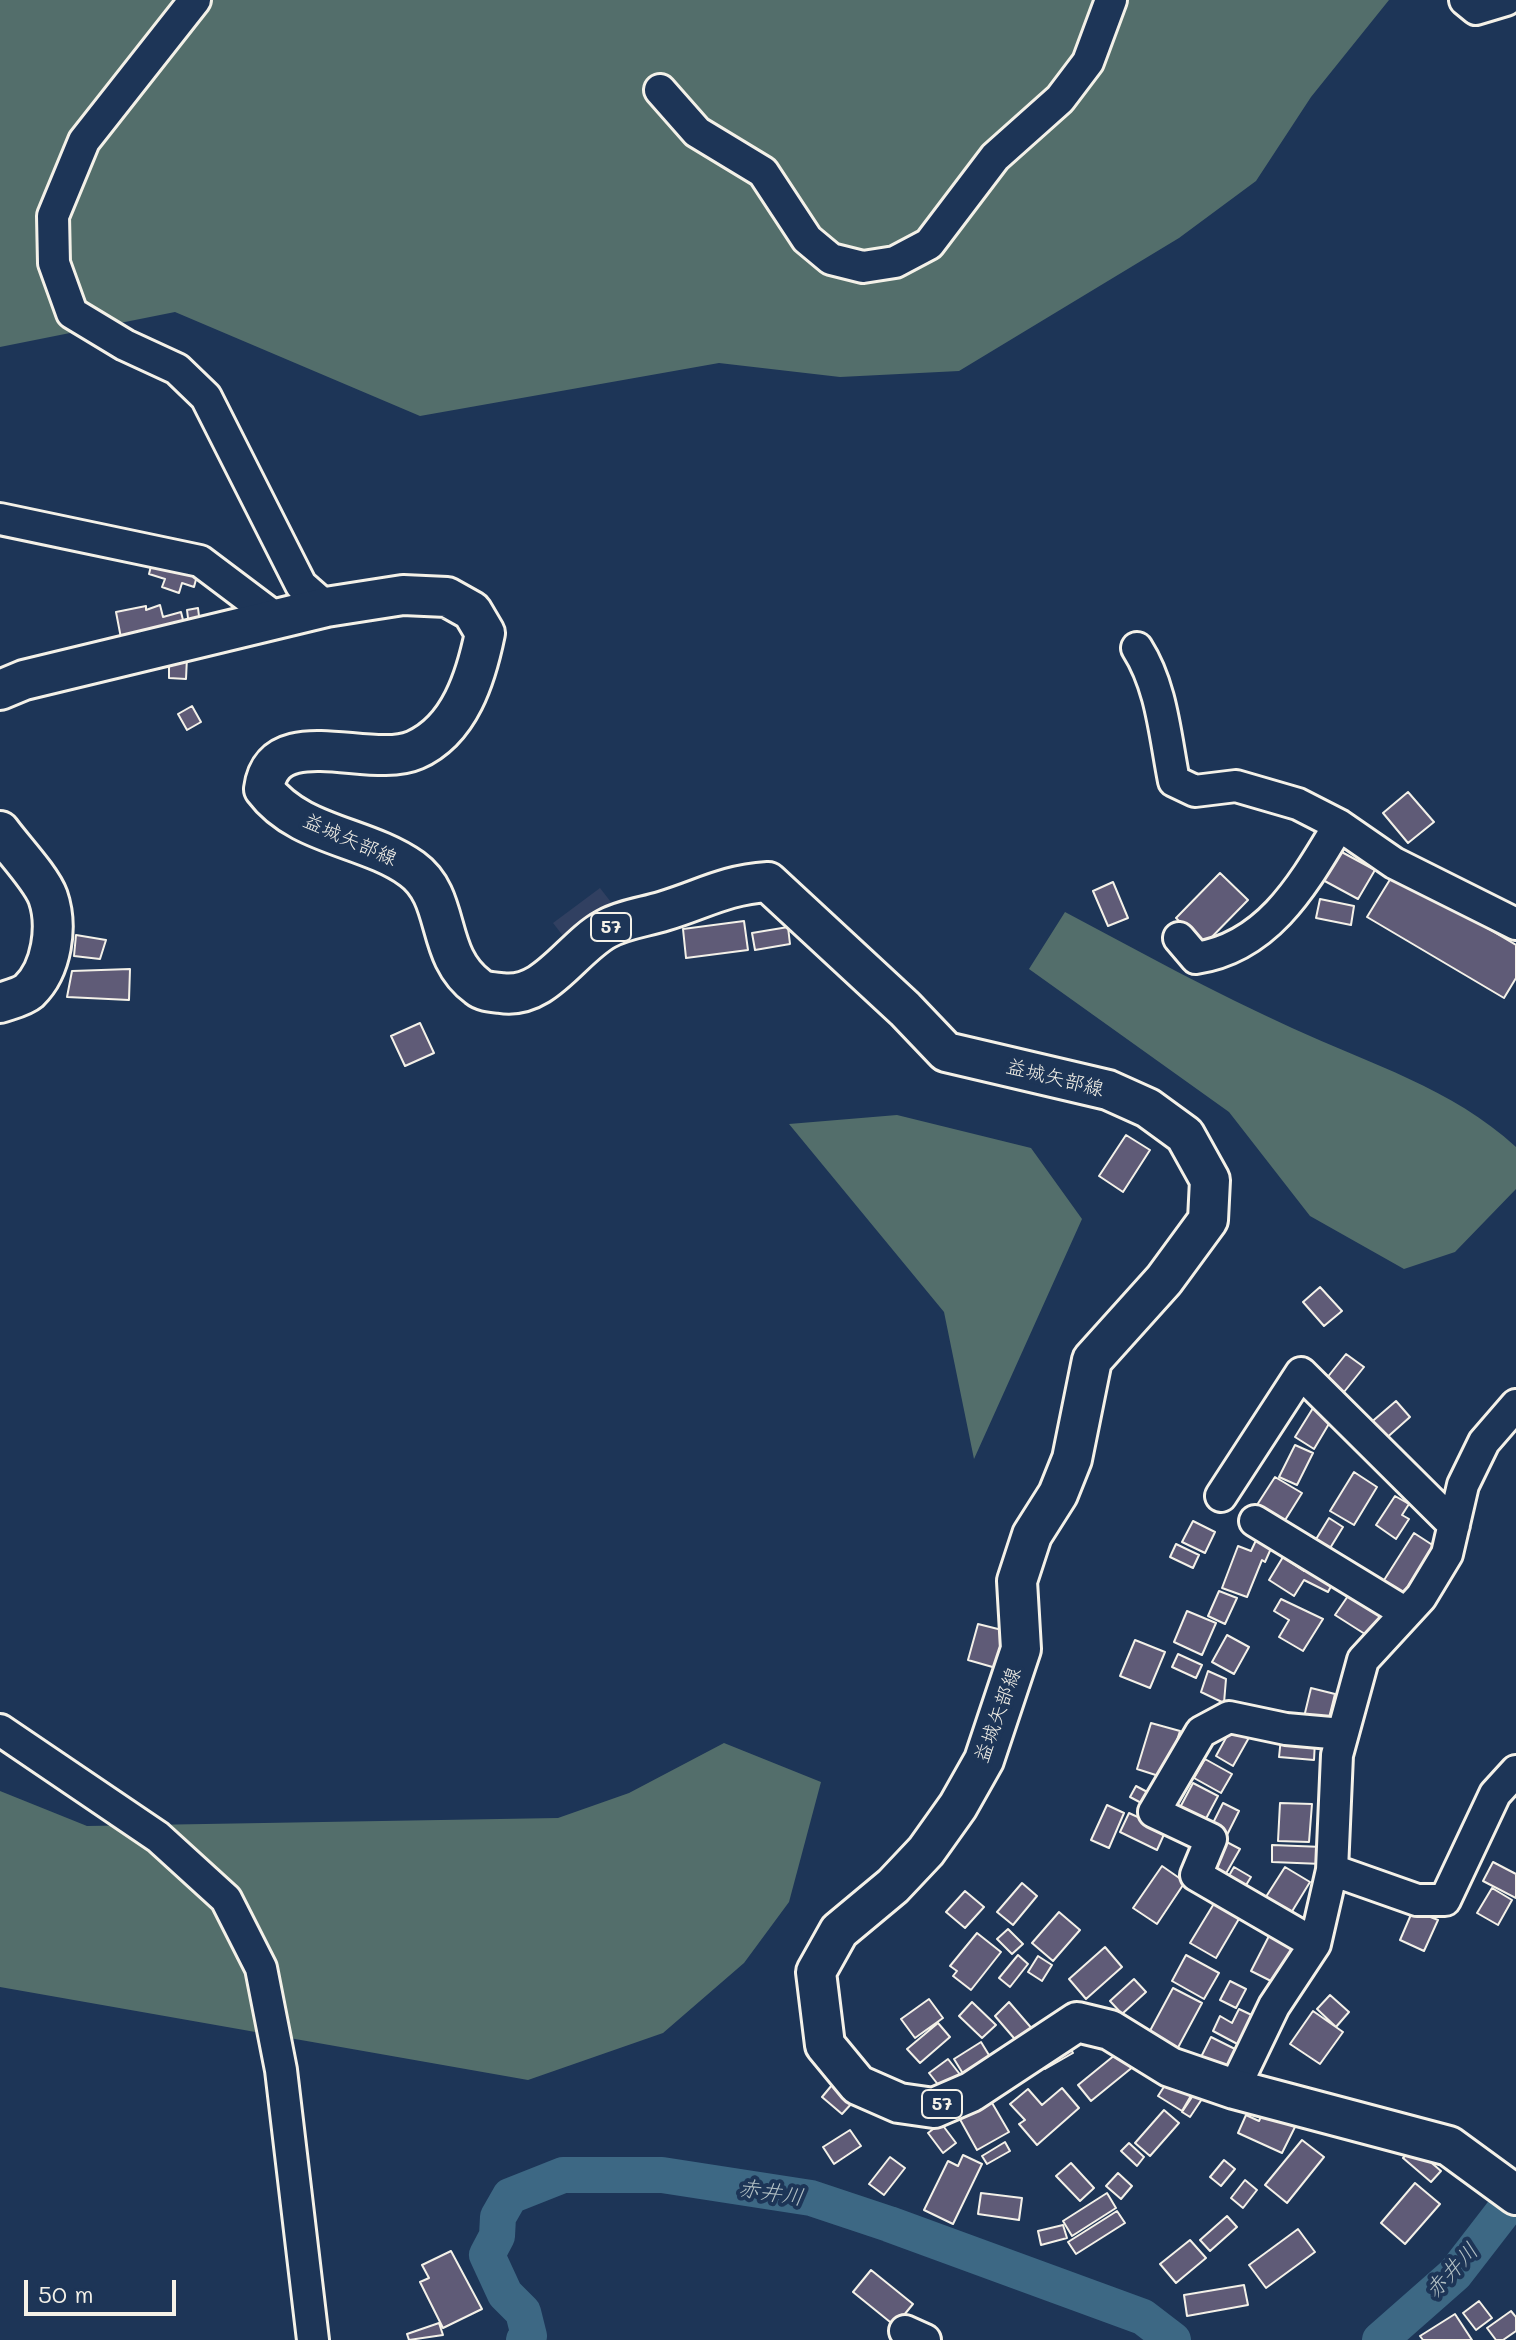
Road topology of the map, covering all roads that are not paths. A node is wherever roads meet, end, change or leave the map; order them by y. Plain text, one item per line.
1 (195, 0) edge
2 (1111, 0) edge
3 (1465, 0) edge
4 (1506, 0) edge
5 (660, 90) dead end
6 (0, 519) edge
7 (326, 607) junction
8 (277, 619) junction
9 (1137, 648) dead end
10 (0, 690) edge
11 (1339, 825) junction
12 (0, 831) edge
13 (1516, 924) edge
14 (1179, 938) dead end
15 (0, 1003) edge
16 (1516, 1405) edge
17 (1221, 1496) dead end
18 (1255, 1521) dead end
19 (1454, 1525) junction
20 (1406, 1613) junction
21 (0, 1730) edge
22 (1342, 1734) junction
23 (1516, 1771) edge
24 (1332, 1870) junction
25 (1315, 1944) junction
26 (1234, 2089) junction
27 (1516, 2195) edge
28 (313, 2340) edge

1 - 7 street
2 - 5 street
3 - 4 street
6 - 8 street
7 - 8 main road, 益城矢部線 / 57
7 - 26 main road, 益城矢部線 / 57
8 - 10 main road, 益城矢部線 / 57
9 - 11 street
11 - 13 street
11 - 14 street
12 - 15 main road
16 - 19 street
17 - 19 street
18 - 20 street
19 - 20 street
20 - 22 street
21 - 28 street
22 - 24 street
22 - 25 street
23 - 24 street
24 - 25 street
25 - 26 street
26 - 27 main road, 益城矢部線 / 57

